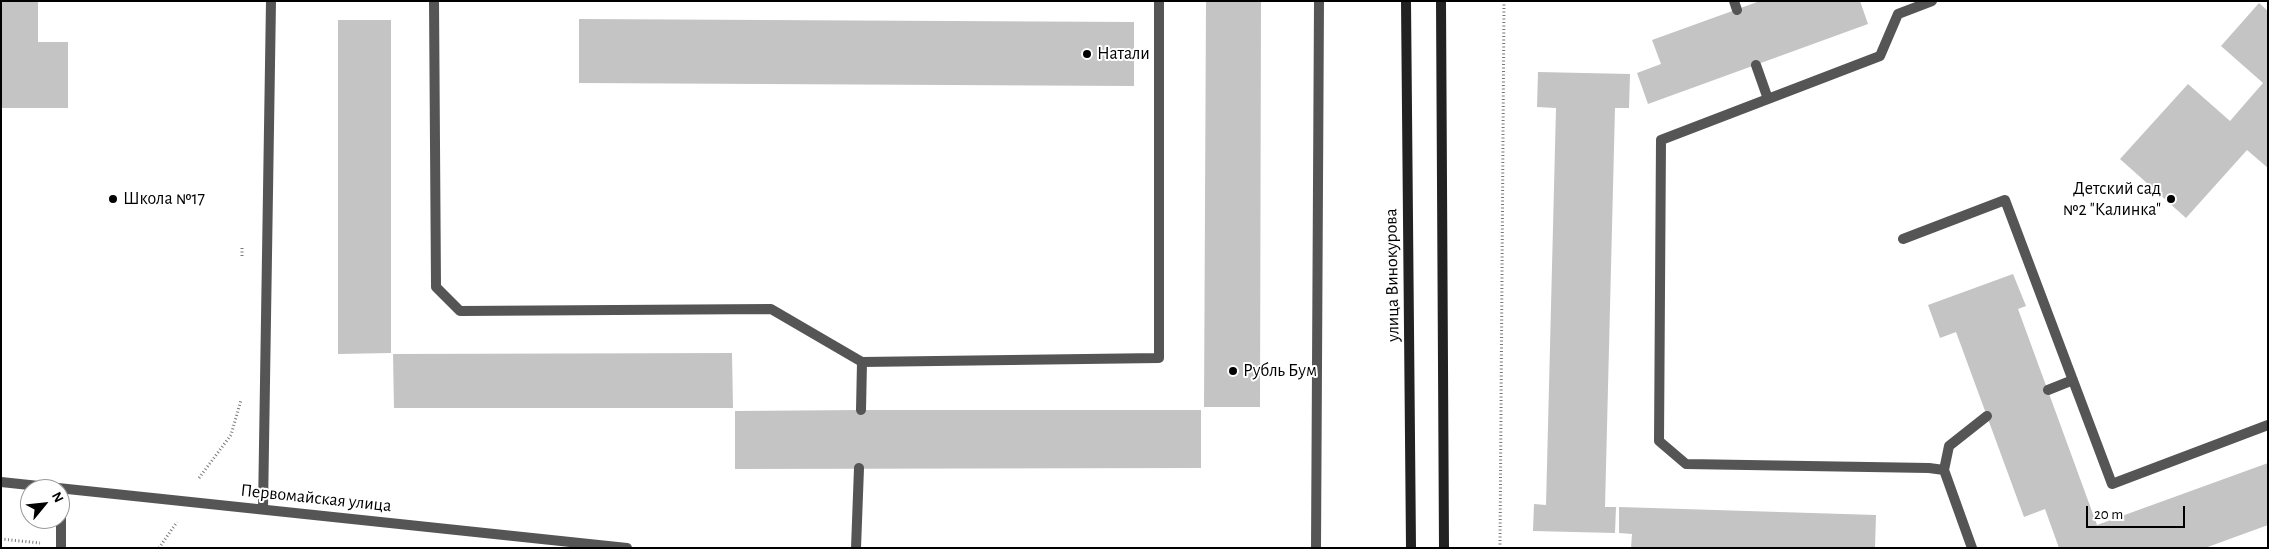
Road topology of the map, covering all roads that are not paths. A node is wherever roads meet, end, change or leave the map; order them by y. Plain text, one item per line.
1 (271, 1) edge
2 (434, 1) edge
3 (1158, 1) edge
4 (1319, 1) edge
5 (1406, 1) edge
6 (1441, 1) edge
7 (1932, 1) edge
8 (1756, 65) dead end
9 (1768, 99) junction
10 (1903, 239) dead end
11 (862, 362) junction
12 (2074, 380) junction
13 (2048, 390) dead end
14 (861, 410) dead end
15 (1987, 416) dead end
16 (2268, 425) edge
17 (859, 468) dead end
18 (1944, 470) junction
19 (1, 482) edge
20 (20, 484) edge
21 (70, 490) edge
22 (264, 509) junction
23 (61, 529) edge
24 (61, 548) edge
25 (627, 548) edge
26 (856, 548) edge
27 (1316, 548) edge
28 (1411, 548) edge
29 (1444, 548) edge
30 (1972, 548) edge

1 - 22 street
2 - 11 street
3 - 11 street
4 - 27 street
5 - 28 main road, улица Винокурова
6 - 29 main road
7 - 9 street
8 - 9 street
9 - 18 street
10 - 12 street
11 - 14 street
12 - 13 street
12 - 16 street
15 - 18 street
17 - 26 street
18 - 30 street
19 - 20 street, Первомайская улица
21 - 22 street, Первомайская улица
22 - 25 street, Первомайская улица
23 - 24 street

